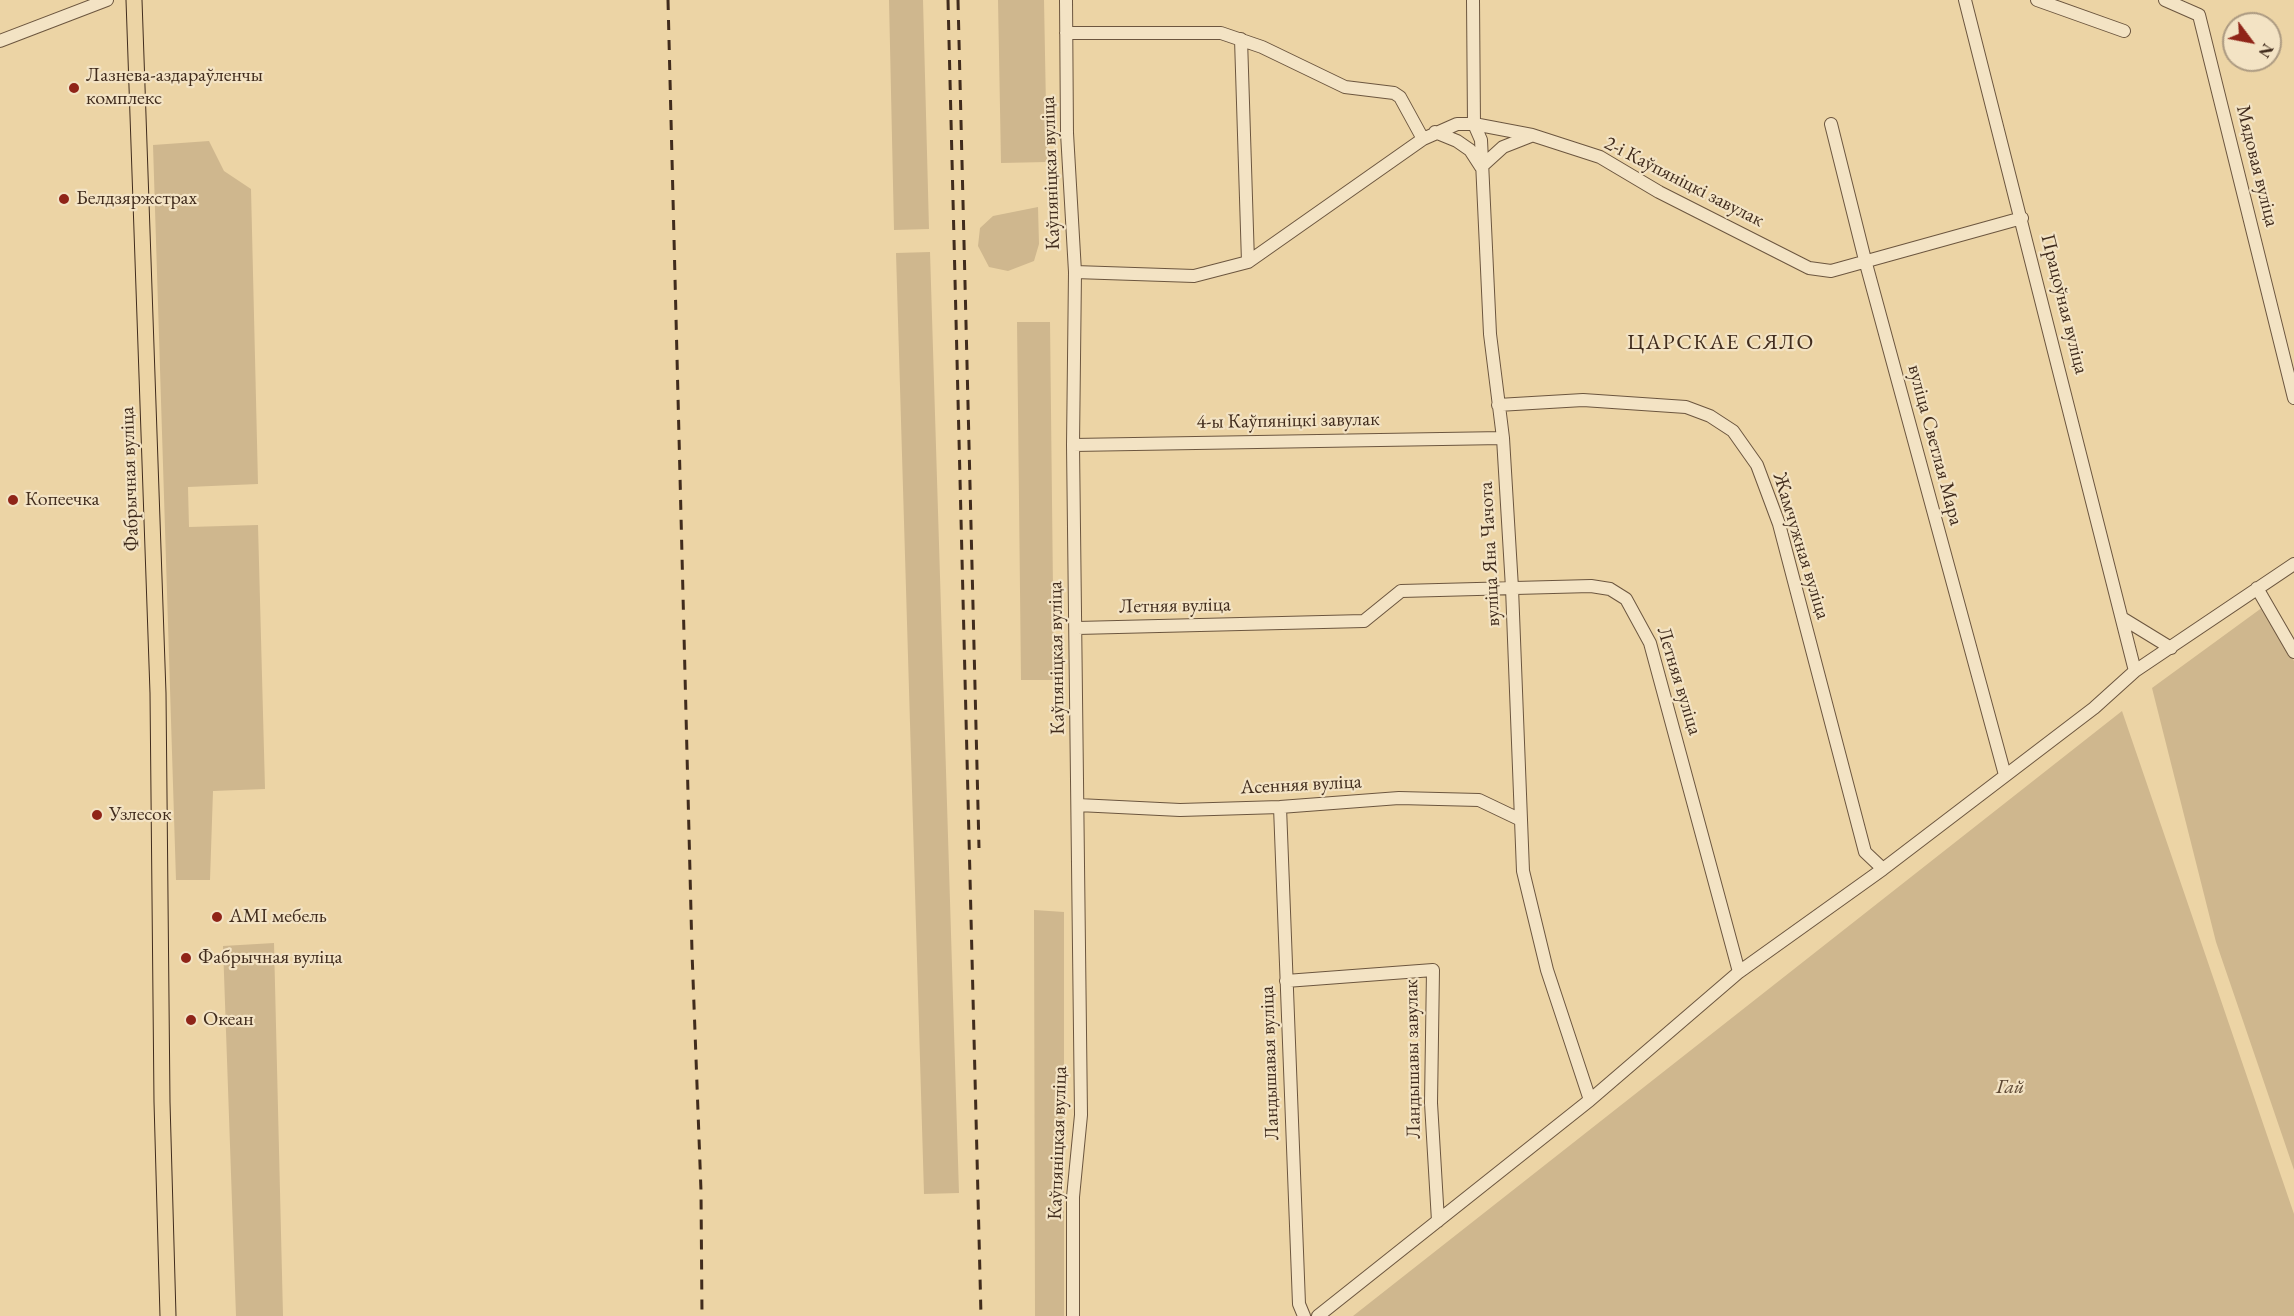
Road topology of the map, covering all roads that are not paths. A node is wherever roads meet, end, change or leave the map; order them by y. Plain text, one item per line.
1 (107, 0) edge
2 (134, 0) edge
3 (1066, 0) edge
4 (1473, 0) edge
5 (1965, 0) edge
6 (2037, 0) edge
7 (2165, 0) edge
8 (2124, 31) dead end
9 (1066, 33) junction
10 (1241, 39) junction
11 (0, 41) edge
12 (1474, 124) junction
13 (1831, 124) dead end
14 (1435, 132) junction
15 (1532, 135) junction
16 (1423, 139) junction
17 (1481, 167) junction
18 (2022, 218) junction
19 (1864, 260) junction
20 (1248, 262) junction
21 (1075, 272) junction
22 (2294, 398) edge
23 (1498, 405) junction
24 (1503, 438) junction
25 (1073, 445) junction
26 (2294, 564) edge
27 (1512, 588) junction
28 (2257, 588) junction
29 (2122, 618) junction
30 (1077, 628) junction
31 (2171, 648) junction
32 (2294, 652) edge
33 (2135, 671) junction
34 (2005, 775) junction
35 (1078, 805) junction
36 (1280, 807) junction
37 (1521, 820) junction
38 (1883, 869) junction
39 (1739, 972) junction
40 (1286, 981) junction
41 (1590, 1100) junction
42 (1438, 1221) junction
43 (168, 1316) edge
44 (1073, 1316) edge
45 (1304, 1316) edge
46 (1318, 1316) edge

1 - 11 street
2 - 43 main road, Фабрычная вуліца
3 - 9 street, Каўпяніцкая вуліца
4 - 12 street, вуліца Яна Чачота
5 - 18 street, Працоўная вуліца
6 - 8 street
7 - 22 street, Мядовая вуліца
9 - 10 street
9 - 21 street, Каўпяніцкая вуліца
10 - 16 street
10 - 20 street
12 - 14 street, 2-і Каўпяніцкі завулак
12 - 15 street, 2-і Каўпяніцкі завулак
12 - 17 street, вуліца Яна Чачота
13 - 19 street, вуліца Светлая Мара
14 - 16 street, 2-і Каўпяніцкі завулак
14 - 17 street
15 - 17 street
15 - 19 street, 2-і Каўпяніцкі завулак
16 - 20 street, 2-і Каўпяніцкі завулак
17 - 23 street, вуліца Яна Чачота
18 - 19 street, 2-і Каўпяніцкі завулак
18 - 29 street, Працоўная вуліца
19 - 34 street, вуліца Светлая Мара
20 - 21 street, 2-і Каўпяніцкі завулак
21 - 25 street, Каўпяніцкая вуліца
23 - 24 street, вуліца Яна Чачота
23 - 38 street, Жамчужная вуліца
24 - 25 street, 4-ы Каўпяніцкі завулак
24 - 27 street, вуліца Яна Чачота
25 - 30 street, Каўпяніцкая вуліца
26 - 28 street
27 - 30 street, Летняя вуліца
27 - 37 street, вуліца Яна Чачота
27 - 39 street, Летняя вуліца
28 - 31 street
28 - 32 street
29 - 31 street
29 - 33 street, Працоўная вуліца
30 - 35 street, Каўпяніцкая вуліца
31 - 33 street
33 - 34 street
34 - 38 street
35 - 36 street, Асенняя вуліца
35 - 44 street, Каўпяніцкая вуліца
36 - 37 street, Асенняя вуліца
36 - 40 street, Ландышавая вуліца
37 - 41 street, вуліца Яна Чачота
38 - 39 street
39 - 41 street
40 - 42 street, Ландышавы завулак
40 - 45 street, Ландышавая вуліца
41 - 42 street
42 - 46 street

